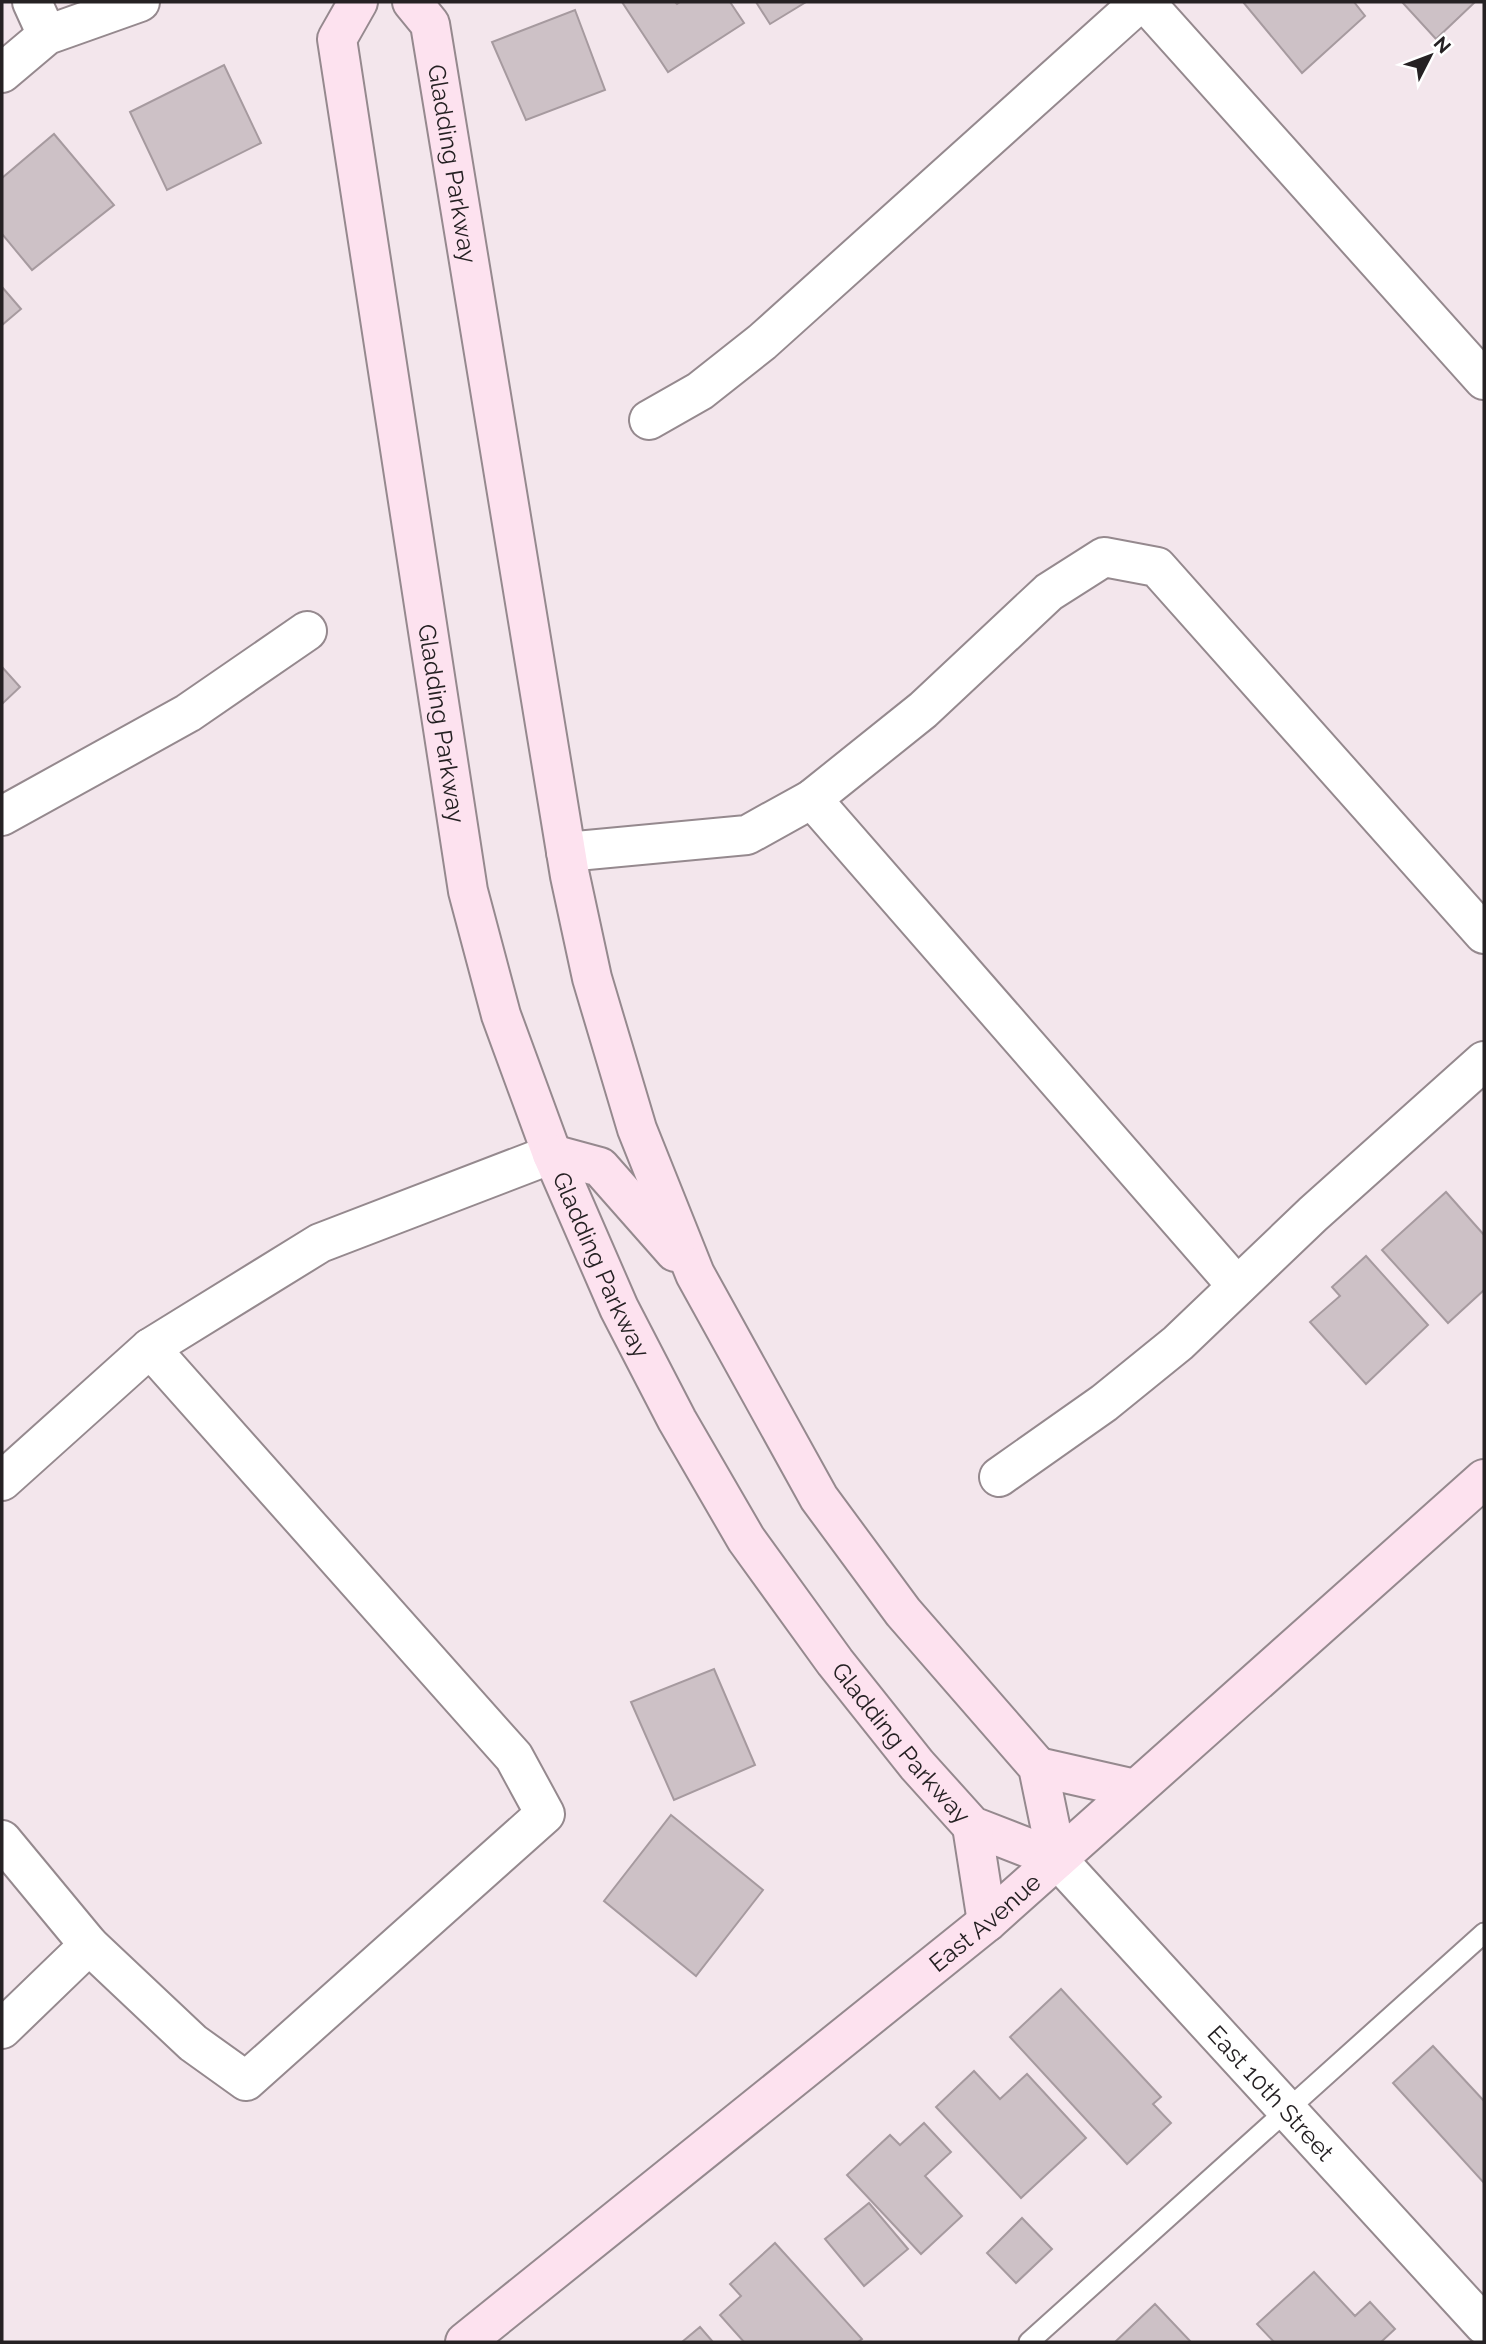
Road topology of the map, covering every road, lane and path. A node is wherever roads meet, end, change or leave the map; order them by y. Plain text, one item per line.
1 (140, 2) edge
2 (358, 2) edge
3 (412, 2) edge
4 (1142, 2) edge
5 (39, 19) edge
6 (2, 73) edge
7 (1484, 380) edge
8 (649, 421) dead end
9 (307, 631) dead end
10 (812, 799) junction
11 (2, 816) edge
12 (566, 852) junction
13 (1484, 934) edge
14 (1484, 1061) edge
15 (552, 1154) junction
16 (695, 1274) junction
17 (1237, 1286) junction
18 (150, 1349) junction
19 (999, 1477) dead end
20 (1484, 1479) edge
21 (2, 1480) edge
22 (1038, 1767) junction
23 (1135, 1789) junction
24 (972, 1826) junction
25 (2, 1840) edge
26 (1057, 1859) junction
27 (987, 1922) junction
28 (1484, 1933) edge
29 (89, 1945) junction
30 (2, 2029) edge
31 (1287, 2110) junction
32 (1484, 2325) edge
33 (465, 2342) edge
34 (1029, 2342) edge

1 - 5 street
2 - 15 street, Gladding Parkway
3 - 12 street, Gladding Parkway
4 - 7 street
4 - 8 street
5 - 6 street
9 - 11 street
10 - 12 street
10 - 13 street
10 - 17 street
12 - 16 street, Gladding Parkway
14 - 17 street
15 - 16 street
15 - 18 street
15 - 24 street, Gladding Parkway
16 - 22 street, Gladding Parkway
17 - 19 street
18 - 21 street
18 - 29 street
20 - 23 street, East Avenue
22 - 23 street
22 - 26 street, Gladding Parkway
23 - 26 street, East Avenue
24 - 26 street, Gladding Parkway
24 - 27 street
25 - 29 street
26 - 27 street, East Avenue
26 - 31 street, East 10th Street
27 - 33 street, East Avenue
28 - 31 lane
29 - 30 street
31 - 32 street, East 10th Street
31 - 34 lane

